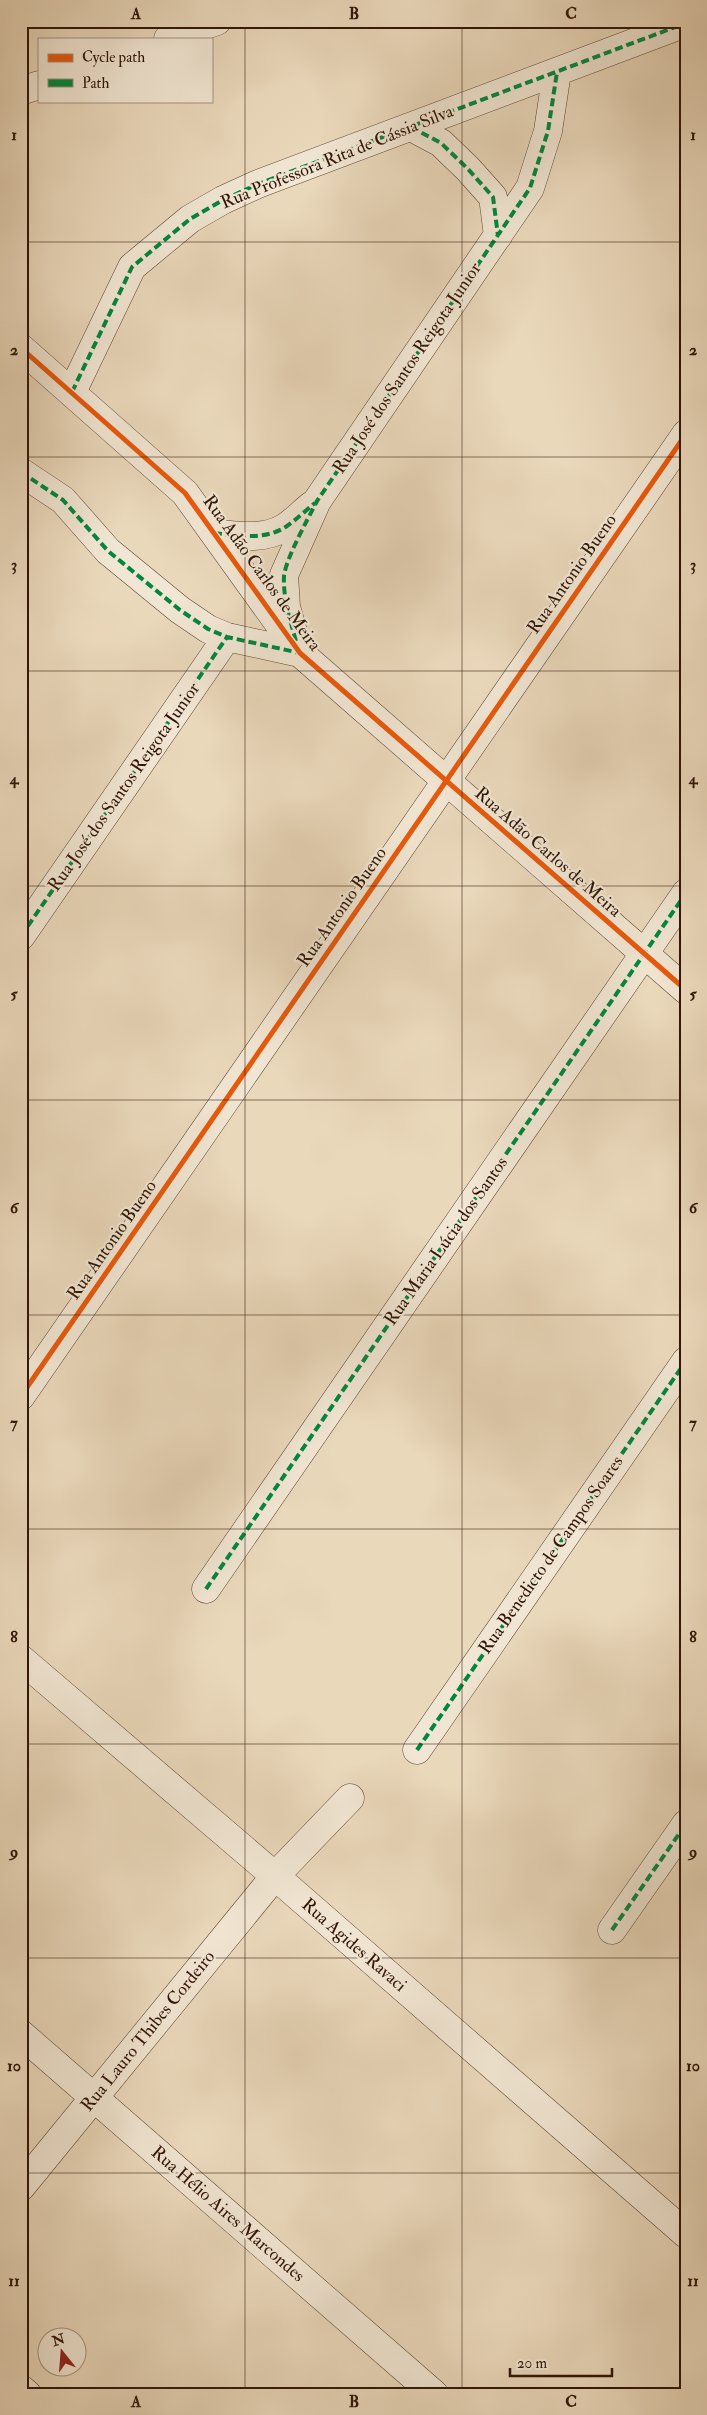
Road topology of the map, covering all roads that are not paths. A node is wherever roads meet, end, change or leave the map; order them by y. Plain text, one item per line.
1 (217, 21) edge
2 (686, 23) edge
3 (171, 38) edge
4 (556, 72) junction
5 (38, 85) edge
6 (21, 91) edge
7 (411, 127) junction
8 (498, 236) junction
9 (21, 348) edge
10 (72, 392) junction
11 (686, 434) edge
12 (21, 472) edge
13 (317, 501) junction
14 (214, 533) junction
15 (227, 637) junction
16 (300, 653) junction
17 (446, 782) junction
18 (686, 893) edge
19 (21, 936) edge
20 (644, 954) junction
21 (686, 990) edge
22 (686, 1361) edge
23 (21, 1396) edge
24 (206, 1589) dead end
25 (21, 1659) edge
26 (417, 1750) dead end
27 (350, 1798) dead end
28 (686, 1824) edge
29 (275, 1876) junction
30 (612, 1930) dead end
31 (21, 2034) edge
32 (94, 2097) junction
33 (21, 2187) edge
34 (686, 2234) edge
35 (21, 2389) edge
36 (27, 2394) edge
37 (434, 2394) edge

1 - 3 street
2 - 4 street, Rua Professora Rita de Cássia Silva
4 - 7 street, Rua Professora Rita de Cássia Silva
4 - 8 street, Rua José dos Santos Reigota Junior
5 - 6 street
7 - 8 street
7 - 10 street, Rua Professora Rita de Cássia Silva
8 - 13 street, Rua José dos Santos Reigota Junior
9 - 10 street, Rua Adão Carlos de Meira
10 - 14 street, Rua Adão Carlos de Meira
11 - 17 street, Rua Antonio Bueno
12 - 15 street, Rua Adão Carlos de Meira
13 - 14 street
13 - 16 street
14 - 16 street, Rua Adão Carlos de Meira
15 - 16 street, Rua Adão Carlos de Meira
15 - 19 street, Rua José dos Santos Reigota Junior
16 - 17 street, Rua Adão Carlos de Meira
17 - 20 street, Rua Adão Carlos de Meira
17 - 23 street, Rua Antonio Bueno
18 - 20 street, Rua Maria Lúcia dos Santos
20 - 21 street, Rua Adão Carlos de Meira
20 - 24 street, Rua Maria Lúcia dos Santos
22 - 26 street, Rua Benedicto de Campos Soares
25 - 29 street, Rua Agides Ravaci
27 - 29 street, Rua Lauro Thibes Cordeiro
28 - 30 street
29 - 32 street, Rua Lauro Thibes Cordeiro
29 - 34 street, Rua Agides Ravaci
31 - 32 street, Rua Hélio Aires Marcondes
32 - 33 street, Rua Lauro Thibes Cordeiro
32 - 37 street, Rua Hélio Aires Marcondes
35 - 36 street

